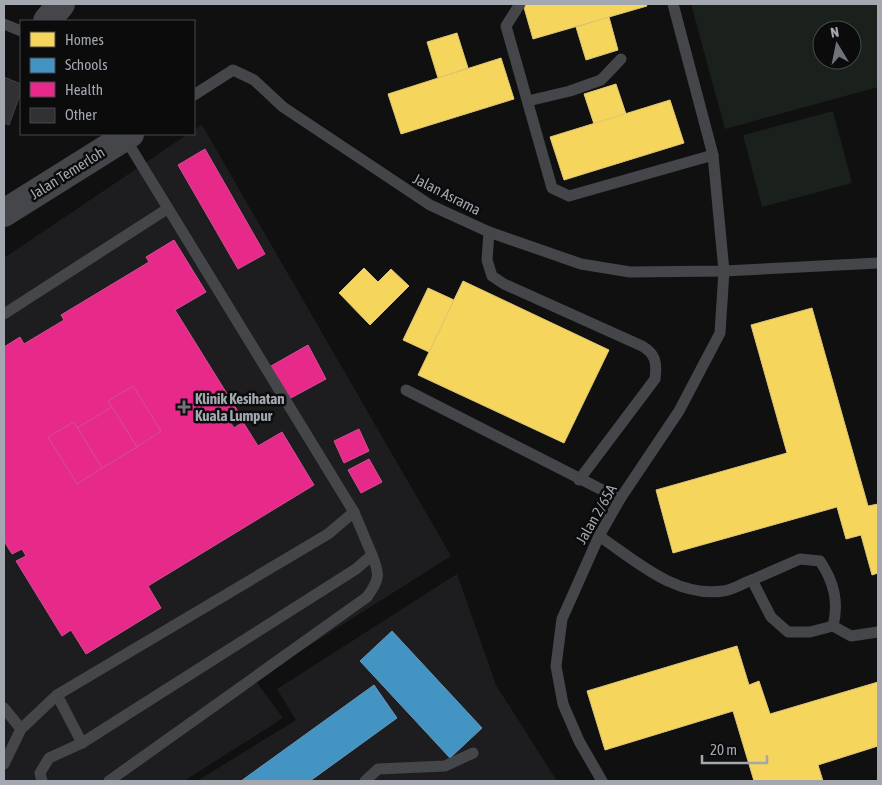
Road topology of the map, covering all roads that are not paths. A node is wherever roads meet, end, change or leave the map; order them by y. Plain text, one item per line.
1 (61, 4) edge
2 (520, 4) edge
3 (673, 4) edge
4 (48, 20) edge
5 (4, 24) edge
6 (20, 31) edge
7 (621, 59) dead end
8 (195, 93) edge
9 (528, 101) junction
10 (127, 136) edge
11 (713, 155) junction
12 (167, 209) junction
13 (4, 213) edge
14 (489, 232) junction
15 (878, 263) edge
16 (724, 271) junction
17 (4, 314) edge
18 (406, 390) dead end
19 (579, 480) junction
20 (620, 499) junction
21 (354, 512) junction
22 (599, 536) junction
23 (372, 555) junction
24 (752, 580) junction
25 (833, 626) junction
26 (878, 632) edge
27 (57, 695) junction
28 (4, 708) edge
29 (21, 729) junction
30 (82, 743) junction
31 (473, 753) dead end
32 (4, 764) edge
33 (42, 781) edge
34 (109, 781) edge
35 (365, 781) edge
36 (602, 781) edge

1 - 4 street
2 - 9 lane
3 - 11 lane, Jalan 2/65A
5 - 6 lane
7 - 9 lane
8 - 14 lane, Jalan Asrama
9 - 11 lane
10 - 12 lane
10 - 13 street, Jalan Temerloh
11 - 16 lane, Jalan 2/65A
12 - 17 lane
12 - 21 lane
14 - 16 lane, Jalan Asrama
14 - 19 lane
15 - 16 lane, Jalan Asrama
16 - 20 lane, Jalan 2/65A
18 - 19 lane
19 - 20 lane
20 - 22 lane, Jalan 2/65A
21 - 23 lane
21 - 27 lane
22 - 24 lane
22 - 36 lane, Jalan 2/65A
23 - 30 lane
23 - 34 lane
24 - 25 lane
24 - 25 lane
25 - 26 lane
27 - 29 lane
27 - 30 lane
28 - 29 lane
29 - 32 lane
30 - 33 lane
31 - 35 lane

